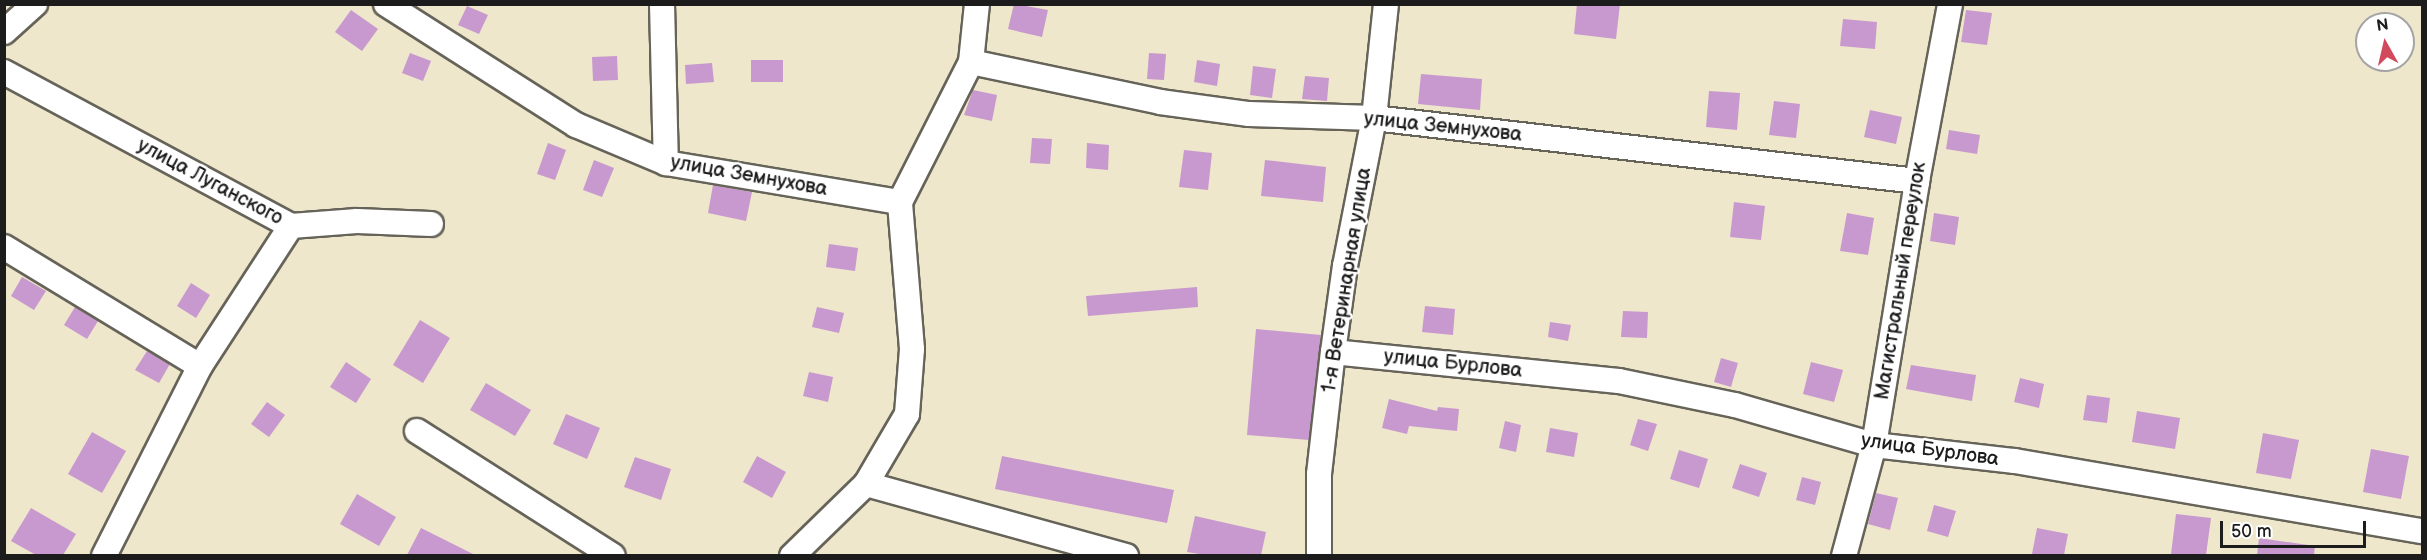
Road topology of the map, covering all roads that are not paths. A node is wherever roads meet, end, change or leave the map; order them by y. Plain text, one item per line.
1 (35, 4) edge
2 (386, 4) edge
3 (662, 4) edge
4 (977, 4) edge
5 (1386, 4) edge
6 (1950, 4) edge
7 (4, 32) edge
8 (971, 62) junction
9 (4, 72) edge
10 (1374, 118) junction
11 (666, 163) junction
12 (1917, 181) junction
13 (900, 202) junction
14 (432, 224) dead end
15 (291, 226) junction
16 (4, 247) edge
17 (1333, 352) junction
18 (200, 366) junction
19 (417, 431) dead end
20 (1874, 445) junction
21 (866, 484) junction
22 (2422, 531) edge
23 (104, 555) edge
24 (613, 555) edge
25 (792, 555) edge
26 (1126, 555) edge
27 (1319, 555) edge
28 (1844, 555) edge

1 - 7 street
2 - 11 street, улица Земнухова
3 - 11 street
4 - 8 street
5 - 10 street, 1-я Ветеринарная улица
6 - 12 street, Магистральный переулок
8 - 10 street, улица Земнухова
8 - 13 street
9 - 15 street, улица Луганского
10 - 12 street, улица Земнухова
10 - 17 street, 1-я Ветеринарная улица
11 - 13 street, улица Земнухова
12 - 20 street, Магистральный переулок
13 - 21 street
14 - 15 street, улица Луганского
15 - 18 street
16 - 18 street
17 - 20 street, улица Бурлова
17 - 27 street, 1-я Ветеринарная улица
18 - 23 street
19 - 24 street
20 - 22 street, улица Бурлова
20 - 28 street, Магистральный переулок
21 - 25 street
21 - 26 street

